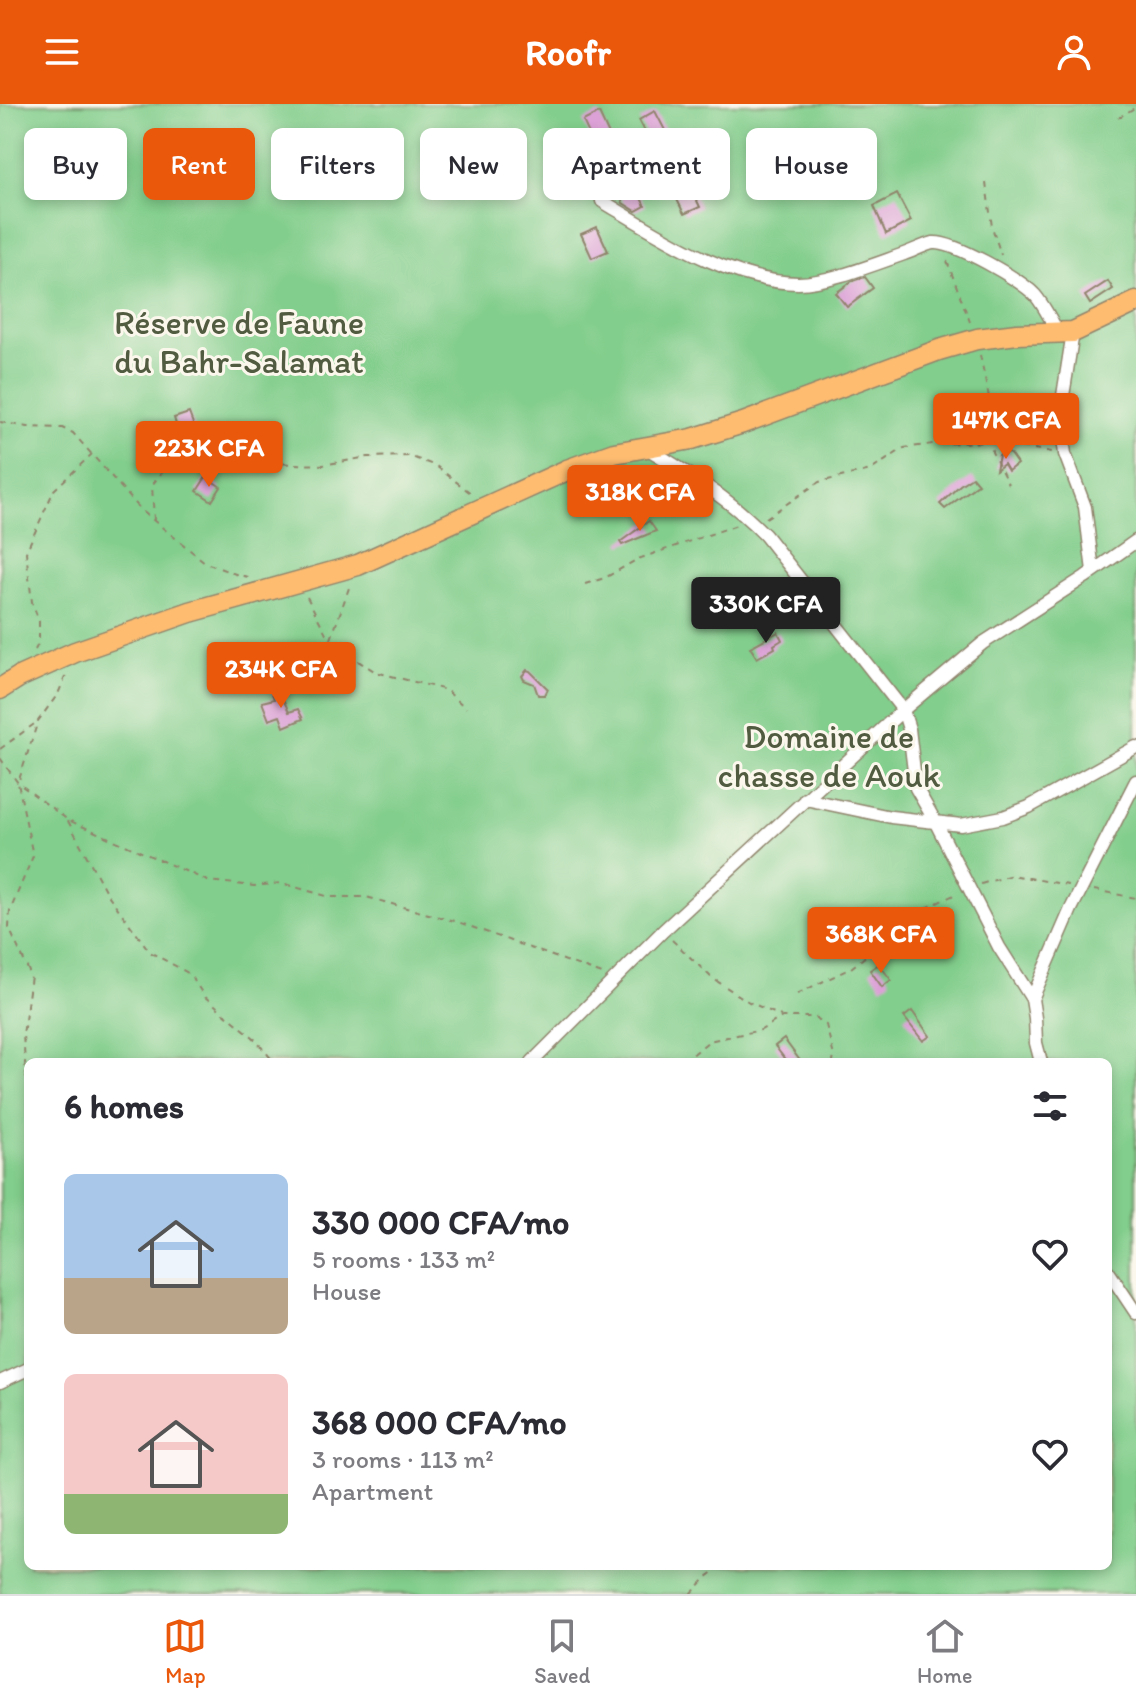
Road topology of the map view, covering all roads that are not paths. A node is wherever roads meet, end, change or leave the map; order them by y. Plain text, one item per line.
1 (602, 201) dead end
2 (1136, 302) edge
3 (1066, 332) junction
4 (645, 447) junction
5 (1136, 541) edge
6 (1093, 571) junction
7 (0, 689) edge
8 (903, 710) junction
9 (1136, 747) edge
10 (1136, 781) edge
11 (805, 799) junction
12 (936, 823) junction
13 (1032, 999) junction
14 (536, 1058) edge
15 (1040, 1058) edge
16 (1112, 1277) edge
17 (1136, 1313) edge
18 (24, 1371) edge
19 (0, 1382) edge

1 - 3 street
2 - 3 main road
3 - 4 main road
3 - 6 street
4 - 7 main road
4 - 8 street
5 - 6 street
6 - 8 street
8 - 11 street
8 - 12 street
9 - 12 street
10 - 13 street
11 - 12 street
11 - 14 street
12 - 13 street
13 - 15 street
16 - 17 street
18 - 19 street

